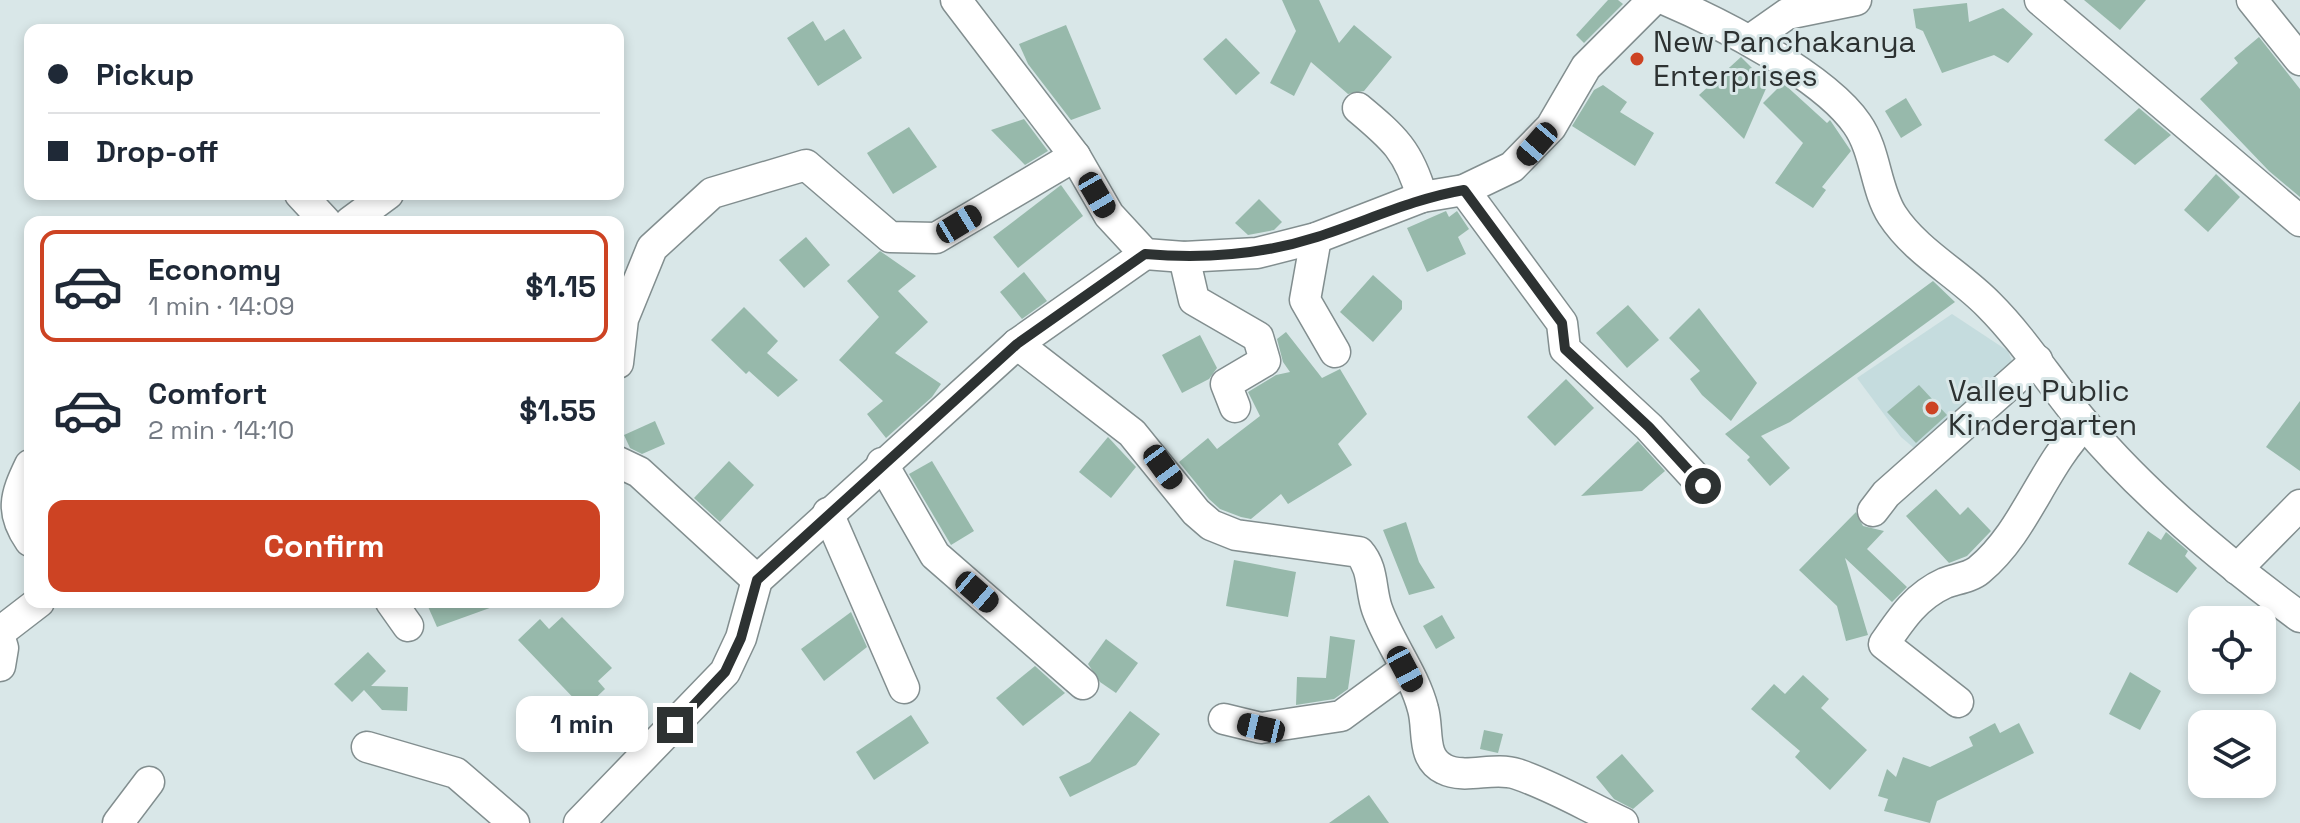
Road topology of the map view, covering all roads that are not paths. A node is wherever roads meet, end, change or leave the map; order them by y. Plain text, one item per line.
1 (956, 0) edge
2 (1653, 0) edge
3 (1666, 0) edge
4 (1856, 0) edge
5 (2040, 0) edge
6 (2252, 0) edge
7 (1750, 40) junction
8 (2300, 60) edge
9 (1358, 108) dead end
10 (1075, 156) junction
11 (1464, 190) junction
12 (1422, 197) junction
13 (306, 200) edge
14 (380, 200) edge
15 (320, 216) edge
16 (358, 216) edge
17 (2300, 221) edge
18 (1316, 238) junction
19 (1145, 254) junction
20 (1184, 257) junction
21 (624, 317) edge
22 (1017, 344) junction
23 (1335, 352) dead end
24 (2037, 360) junction
25 (1235, 407) dead end
26 (2085, 424) junction
27 (882, 463) junction
28 (624, 465) edge
29 (24, 477) edge
30 (1703, 486) dead end
31 (2300, 505) edge
32 (1873, 511) dead end
33 (828, 513) junction
34 (24, 532) edge
35 (2237, 569) junction
36 (757, 580) junction
37 (32, 608) edge
38 (2300, 617) edge
39 (0, 635) edge
40 (0, 666) edge
41 (1405, 669) junction
42 (1083, 684) dead end
43 (904, 688) dead end
44 (1958, 702) dead end
45 (1224, 719) dead end
46 (367, 747) dead end
47 (149, 782) dead end
48 (118, 823) edge
49 (514, 823) edge
50 (579, 823) edge
51 (1623, 823) edge

1 - 10 street
2 - 11 street
3 - 7 street
4 - 7 street
5 - 17 street
6 - 8 street
7 - 24 street
9 - 12 street
10 - 19 street
10 - 21 street
11 - 12 street
11 - 30 street
12 - 18 street
13 - 15 street
14 - 16 street
18 - 20 street
18 - 23 street
19 - 20 street
19 - 22 street
20 - 25 street
22 - 27 street
22 - 41 street
24 - 26 street
24 - 32 street
26 - 35 street
26 - 44 street
27 - 33 street
27 - 42 street
28 - 36 street
29 - 34 street
31 - 35 street
33 - 36 street
33 - 43 street
35 - 38 street
36 - 50 street
37 - 39 street
39 - 40 street
41 - 45 street
41 - 51 street
46 - 49 street
47 - 48 street

